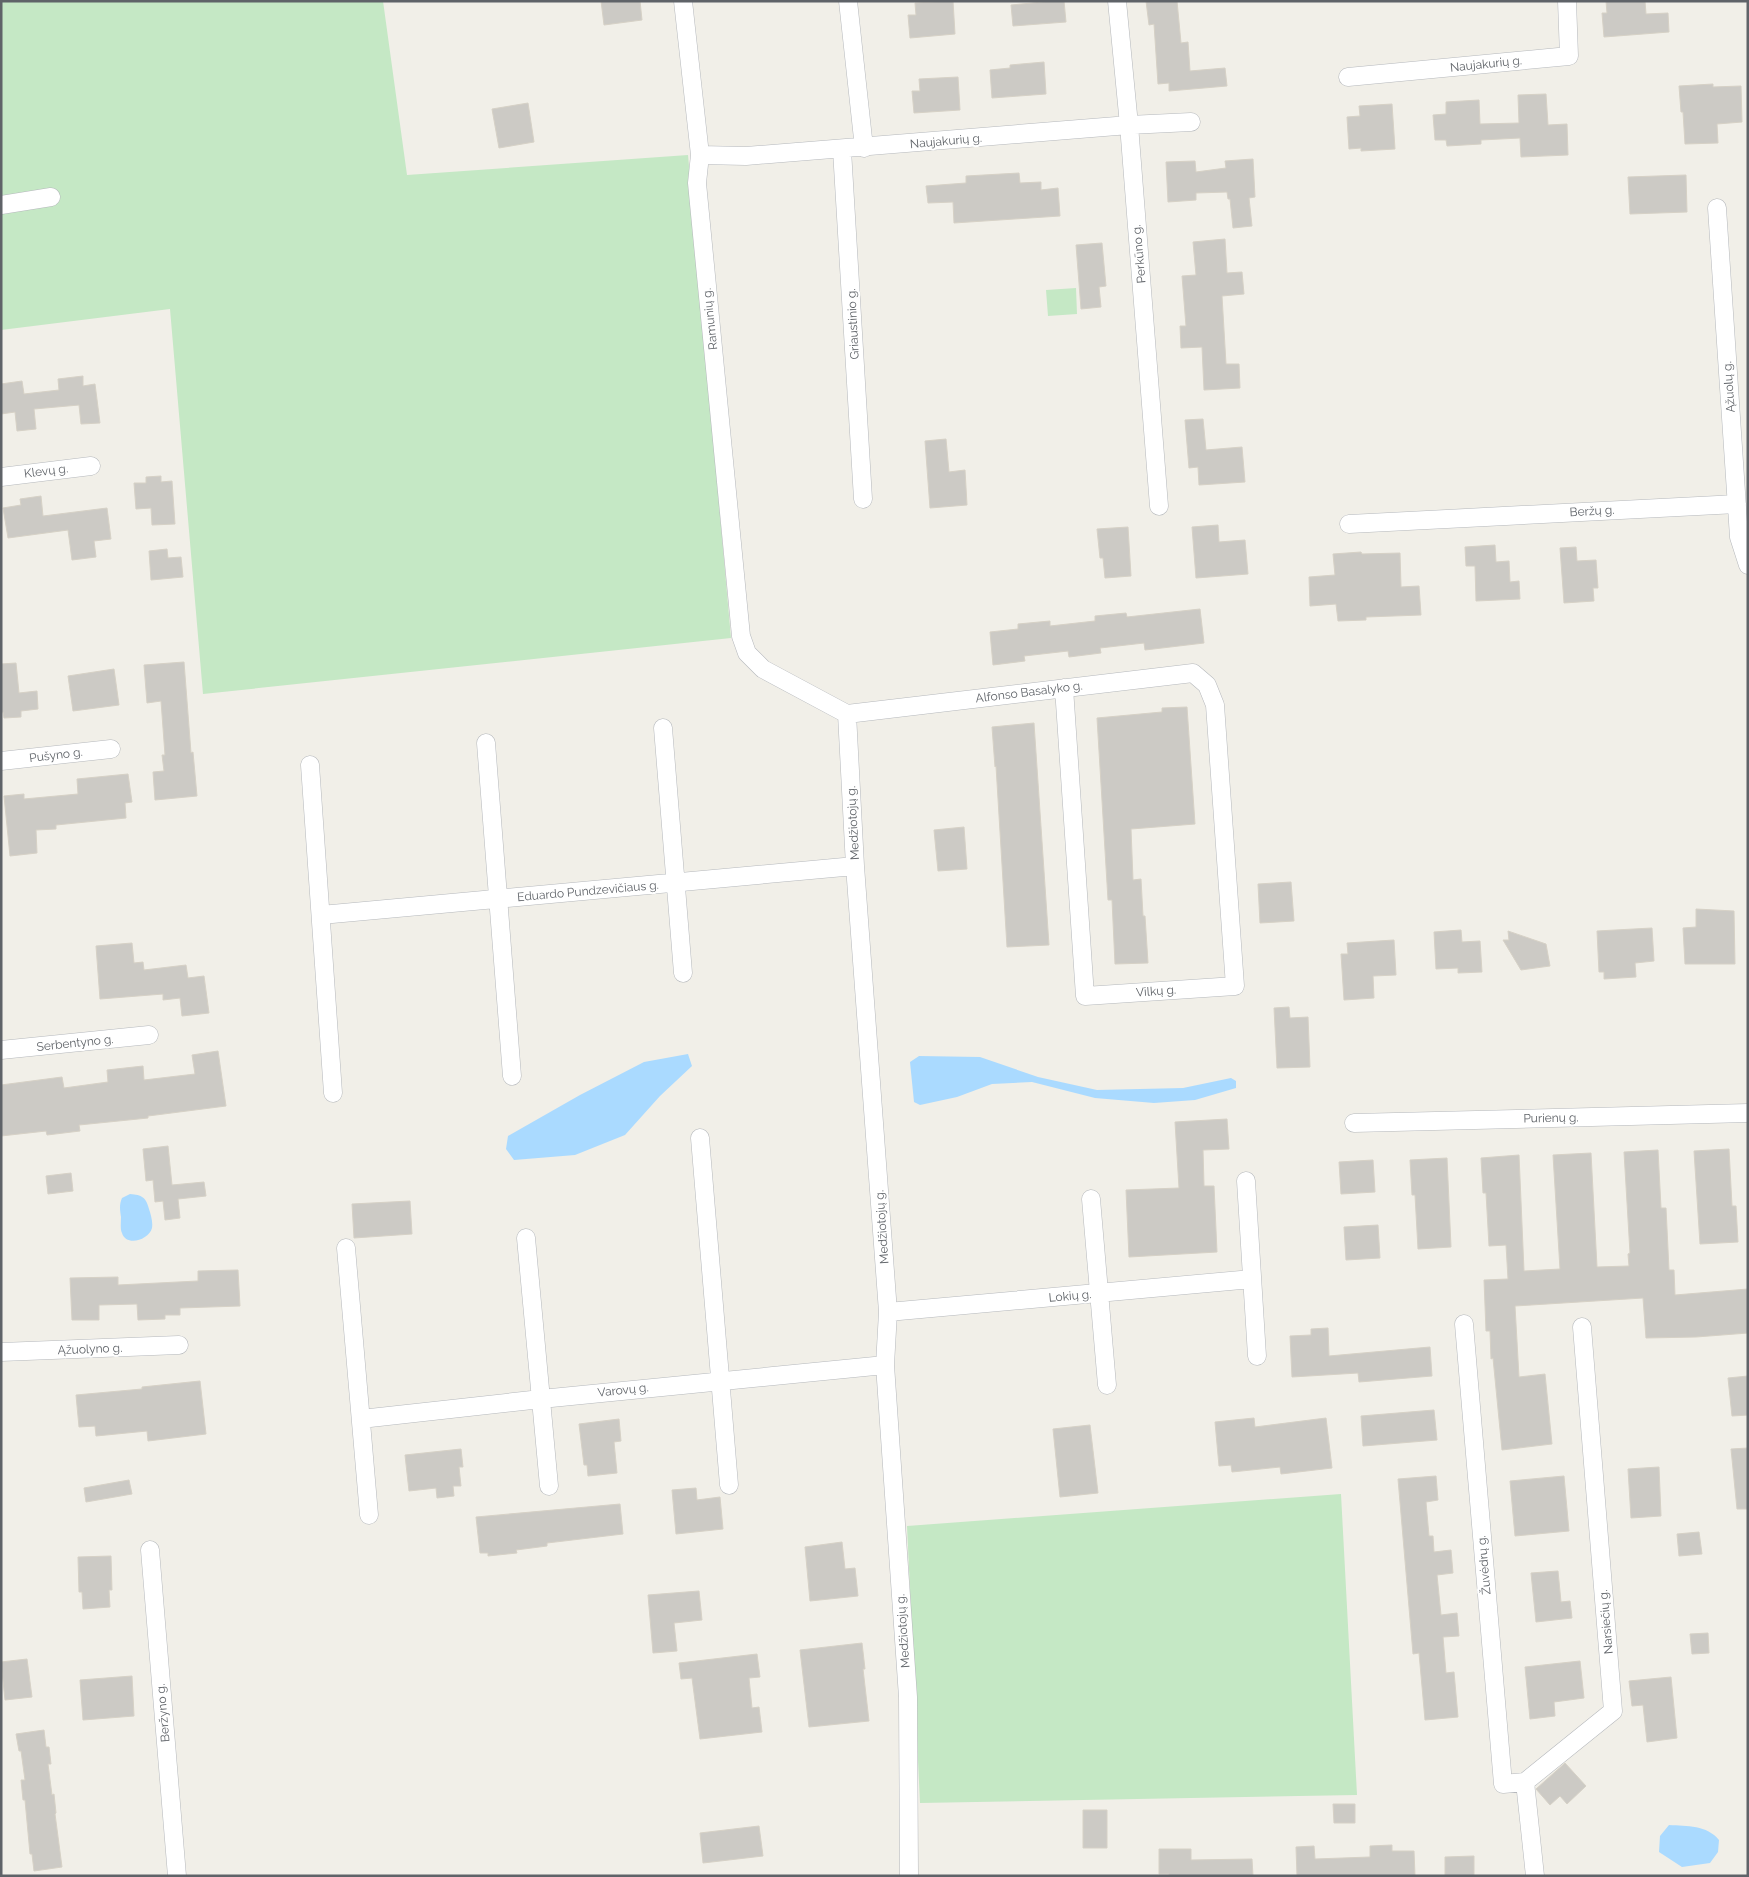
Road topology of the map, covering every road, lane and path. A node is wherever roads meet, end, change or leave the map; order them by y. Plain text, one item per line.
1 (683, 1) edge
2 (848, 1) edge
3 (1117, 1) edge
4 (1567, 1) edge
5 (1348, 77) dead end
6 (1191, 122) dead end
7 (1129, 125) junction
8 (864, 148) junction
9 (842, 150) junction
10 (700, 154) junction
11 (51, 198) dead end
12 (1, 205) edge
13 (1717, 208) dead end
14 (91, 466) dead end
15 (1, 477) edge
16 (863, 499) dead end
17 (1737, 504) junction
18 (1159, 506) dead end
19 (1349, 524) dead end
20 (1748, 564) edge
21 (1207, 686) joint
22 (1064, 688) junction
23 (847, 714) junction
24 (663, 728) dead end
25 (486, 743) dead end
26 (111, 748) dead end
27 (1, 761) edge
28 (310, 765) dead end
29 (855, 866) junction
30 (676, 883) junction
31 (498, 899) junction
32 (321, 915) junction
33 (683, 973) dead end
34 (149, 1035) dead end
35 (1, 1050) edge
36 (512, 1076) dead end
37 (333, 1093) dead end
38 (1748, 1113) edge
39 (1354, 1124) dead end
40 (700, 1138) dead end
41 (1246, 1181) dead end
42 (1091, 1199) dead end
43 (526, 1238) dead end
44 (346, 1248) dead end
45 (1252, 1279) junction
46 (1099, 1294) junction
47 (888, 1312) junction
48 (1464, 1324) dead end
49 (1582, 1327) dead end
50 (179, 1345) dead end
51 (1, 1352) edge
52 (1257, 1356) dead end
53 (885, 1366) junction
54 (720, 1381) junction
55 (1107, 1385) dead end
56 (541, 1398) junction
57 (361, 1419) junction
58 (729, 1485) dead end
59 (550, 1486) dead end
60 (369, 1515) dead end
61 (150, 1550) dead end
62 (1526, 1782) junction
63 (177, 1876) edge
64 (909, 1876) edge
65 (1535, 1876) edge

1 - 10 street, Ramunių g.
2 - 8 street
3 - 7 street, Perkūno g.
4 - 5 street, Naujakurių g.
6 - 7 street, Naujakurių g.
7 - 8 street, Naujakurių g.
7 - 18 street, Perkūno g.
8 - 9 street, Naujakurių g.
9 - 10 street, Naujakurių g.
9 - 16 street, Griaustinio g.
10 - 23 street, Ramunių g.
11 - 12 street
13 - 17 street, Ąžuolų g.
14 - 15 street, Klevų g.
17 - 19 street, Beržų g.
17 - 20 street, Ąžuolų g.
21 - 22 street, Alfonso Basalyko g.
21 - 22 street, Vilkų g.
22 - 23 street, Alfonso Basalyko g.
23 - 29 street, Medžiotojų g.
24 - 30 street
25 - 31 street
26 - 27 street, Pušyno g.
28 - 32 street
29 - 30 street, Eduardo Pundzevičiaus g.
29 - 47 street, Medžiotojų g.
30 - 31 street, Eduardo Pundzevičiaus g.
30 - 33 street
31 - 32 street, Eduardo Pundzevičiaus g.
31 - 36 street
32 - 37 street
34 - 35 street, Serbentyno g.
38 - 39 street, Purienų g.
40 - 54 street
41 - 45 street
42 - 46 street
43 - 56 street
44 - 57 street
45 - 46 street, Lokių g.
45 - 52 street
46 - 47 street, Lokių g.
46 - 55 street
47 - 53 street, Medžiotojų g.
48 - 62 street, Žuvėdrų g.
49 - 62 street, Narsiečių g.
50 - 51 street, Ąžuolyno g.
53 - 54 street, Varovų g.
53 - 64 street, Medžiotojų g.
54 - 56 street, Varovų g.
54 - 58 street
56 - 57 street, Varovų g.
56 - 59 street
57 - 60 street
61 - 63 street, Beržyno g.
62 - 65 street

